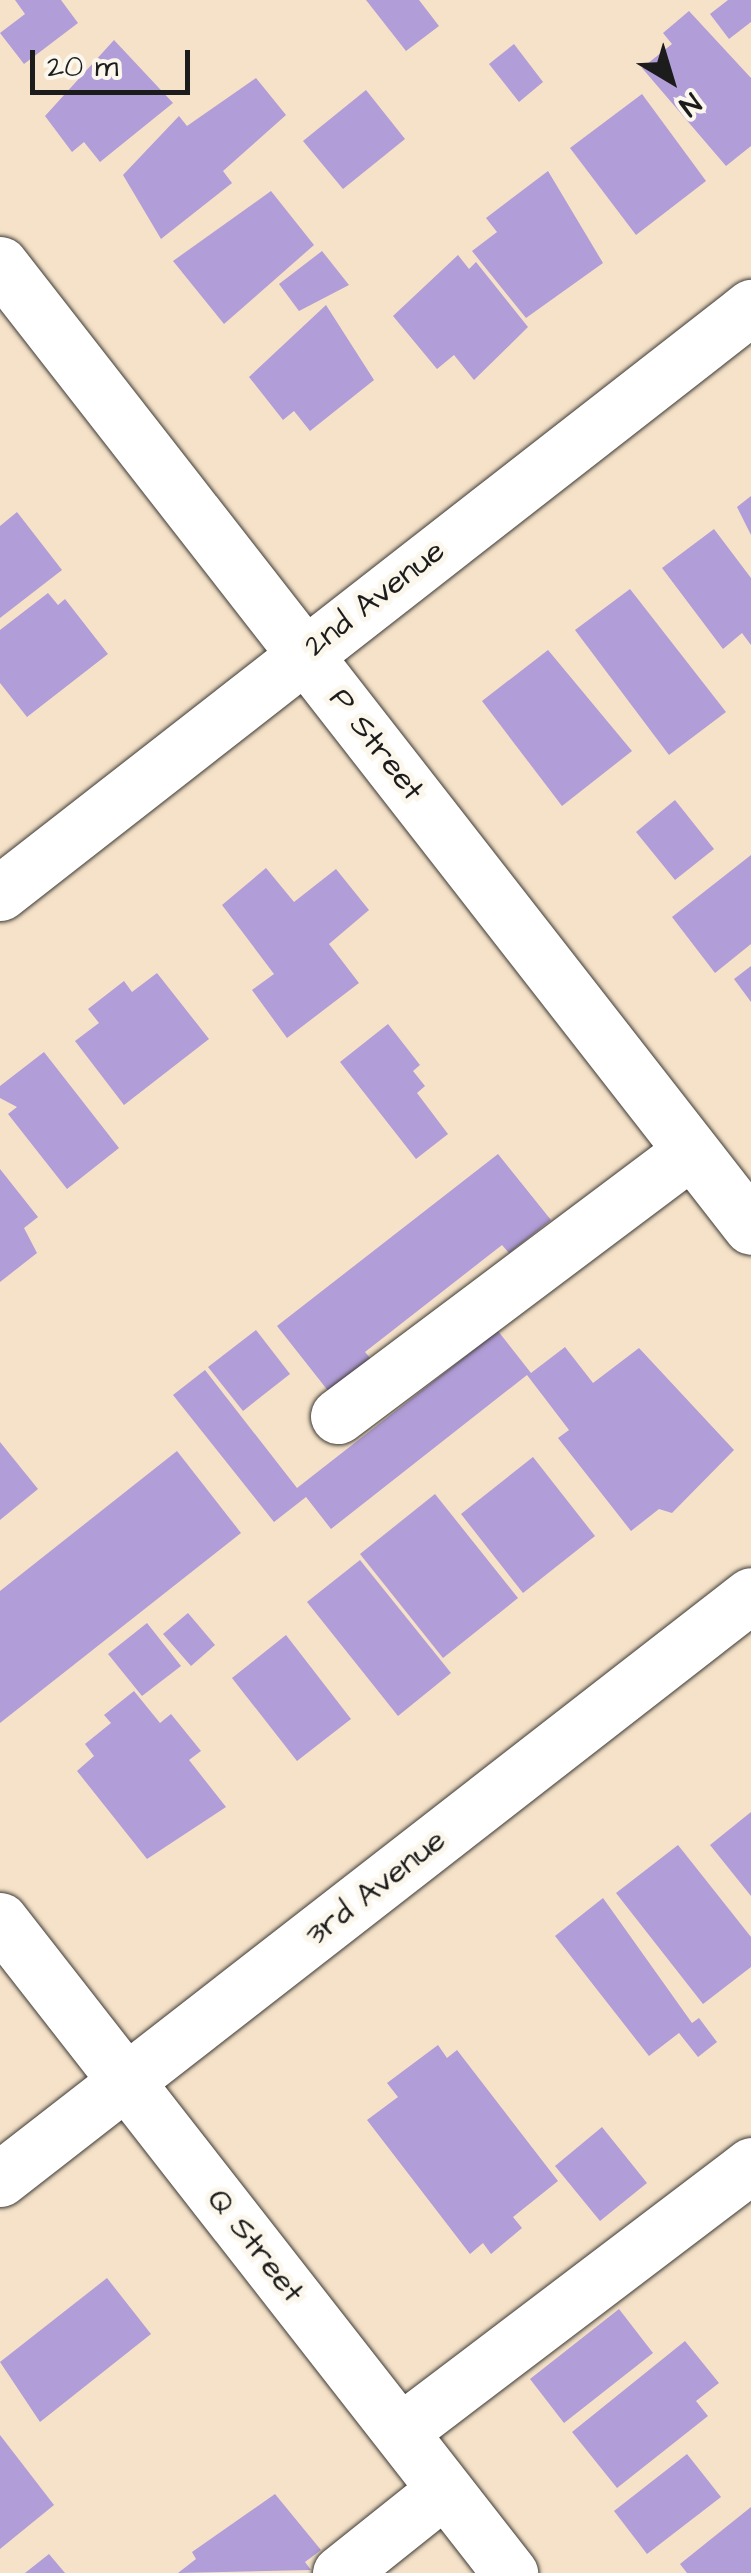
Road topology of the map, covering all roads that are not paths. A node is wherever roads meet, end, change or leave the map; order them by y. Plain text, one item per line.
1 (0, 264) edge
2 (751, 307) edge
3 (305, 653) junction
4 (0, 893) edge
5 (692, 1151) junction
6 (751, 1227) edge
7 (338, 1416) dead end
8 (751, 1595) edge
9 (0, 1920) edge
10 (127, 2082) junction
11 (751, 2165) edge
12 (0, 2179) edge
13 (401, 2430) junction
14 (444, 2490) junction
15 (340, 2573) edge
16 (510, 2573) edge

1 - 3 street, P Street
2 - 3 street, 2nd Avenue
3 - 4 street, 2nd Avenue
3 - 5 street, P Street
5 - 6 street, P Street
5 - 7 street
8 - 10 street, 3rd Avenue
9 - 10 street, Q Street
10 - 12 street, 3rd Avenue
10 - 13 street, Q Street
11 - 13 street
13 - 14 street, Q Street
14 - 15 street
14 - 16 street, Q Street

